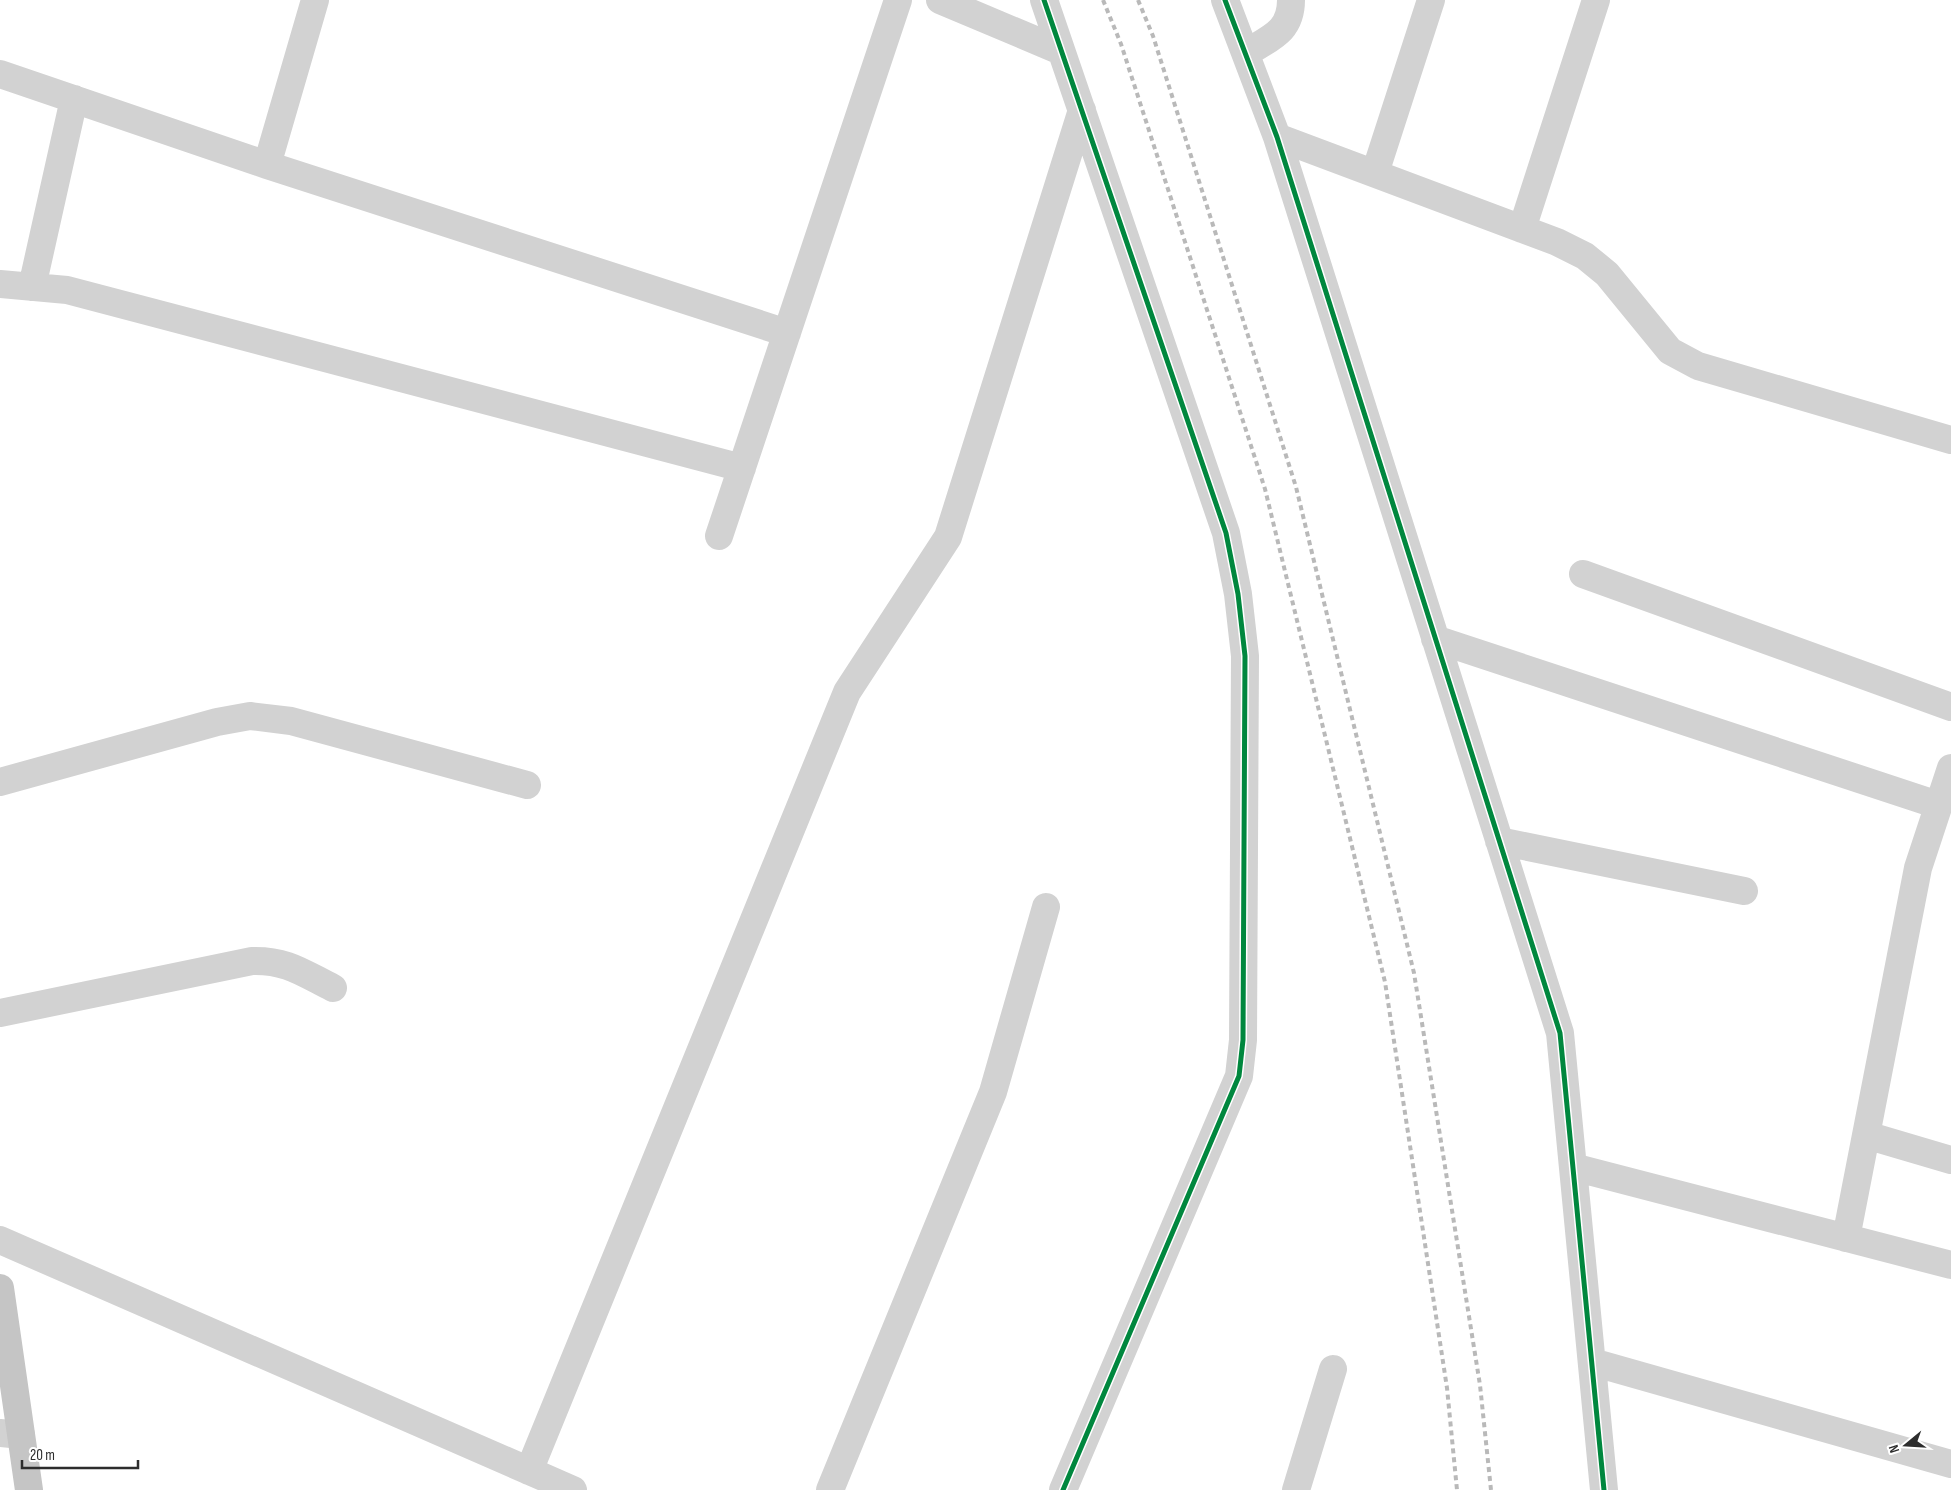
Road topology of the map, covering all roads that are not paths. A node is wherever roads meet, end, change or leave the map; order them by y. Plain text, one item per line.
1 (315, 0) edge
2 (898, 0) edge
3 (940, 0) edge
4 (1044, 0) edge
5 (1225, 0) edge
6 (1291, 0) edge
7 (1431, 0) edge
8 (1596, 0) edge
9 (1061, 51) junction
10 (1246, 53) junction
11 (0, 74) edge
12 (74, 99) junction
13 (1082, 110) junction
14 (1277, 136) junction
15 (267, 165) junction
16 (1375, 173) junction
17 (1522, 229) junction
18 (0, 284) edge
19 (32, 287) junction
20 (787, 333) junction
21 (1951, 440) edge
22 (742, 468) junction
23 (719, 536) dead end
24 (1583, 574) dead end
25 (1435, 639) junction
26 (1951, 707) edge
27 (1951, 768) edge
28 (0, 782) edge
29 (527, 785) dead end
30 (1938, 805) junction
31 (1940, 834) edge
32 (1499, 841) junction
33 (1744, 891) dead end
34 (1046, 907) dead end
35 (333, 988) dead end
36 (0, 1013) edge
37 (1866, 1136) junction
38 (1951, 1160) edge
39 (1573, 1167) junction
40 (1846, 1238) junction
41 (0, 1240) edge
42 (1951, 1265) edge
43 (0, 1288) edge
44 (1592, 1362) junction
45 (1333, 1368) dead end
46 (11, 1434) edge
47 (1951, 1464) edge
48 (529, 1471) junction
49 (29, 1490) edge
50 (573, 1490) edge
51 (830, 1490) edge
52 (1062, 1490) edge
53 (1296, 1490) edge
54 (1604, 1490) edge

1 - 15 street
2 - 20 street
3 - 9 street
4 - 9 street
5 - 10 street
6 - 10 street
7 - 16 street
8 - 17 street
9 - 13 street
10 - 14 street
11 - 12 street
12 - 15 street
12 - 19 street
13 - 48 street
13 - 52 street
14 - 16 street
14 - 25 street
15 - 20 street
16 - 17 street
17 - 21 street
18 - 19 street
19 - 22 street
20 - 22 street
22 - 23 street
24 - 26 street
25 - 30 street
25 - 32 street
27 - 30 street
28 - 29 street
30 - 31 street
31 - 37 street
32 - 33 street
32 - 39 street
34 - 51 street
35 - 36 street
37 - 38 street
37 - 40 street
39 - 40 street
39 - 44 street
40 - 42 street
41 - 48 street
43 - 46 main road
44 - 47 street
44 - 54 street
45 - 53 street
46 - 49 main road
48 - 50 street

